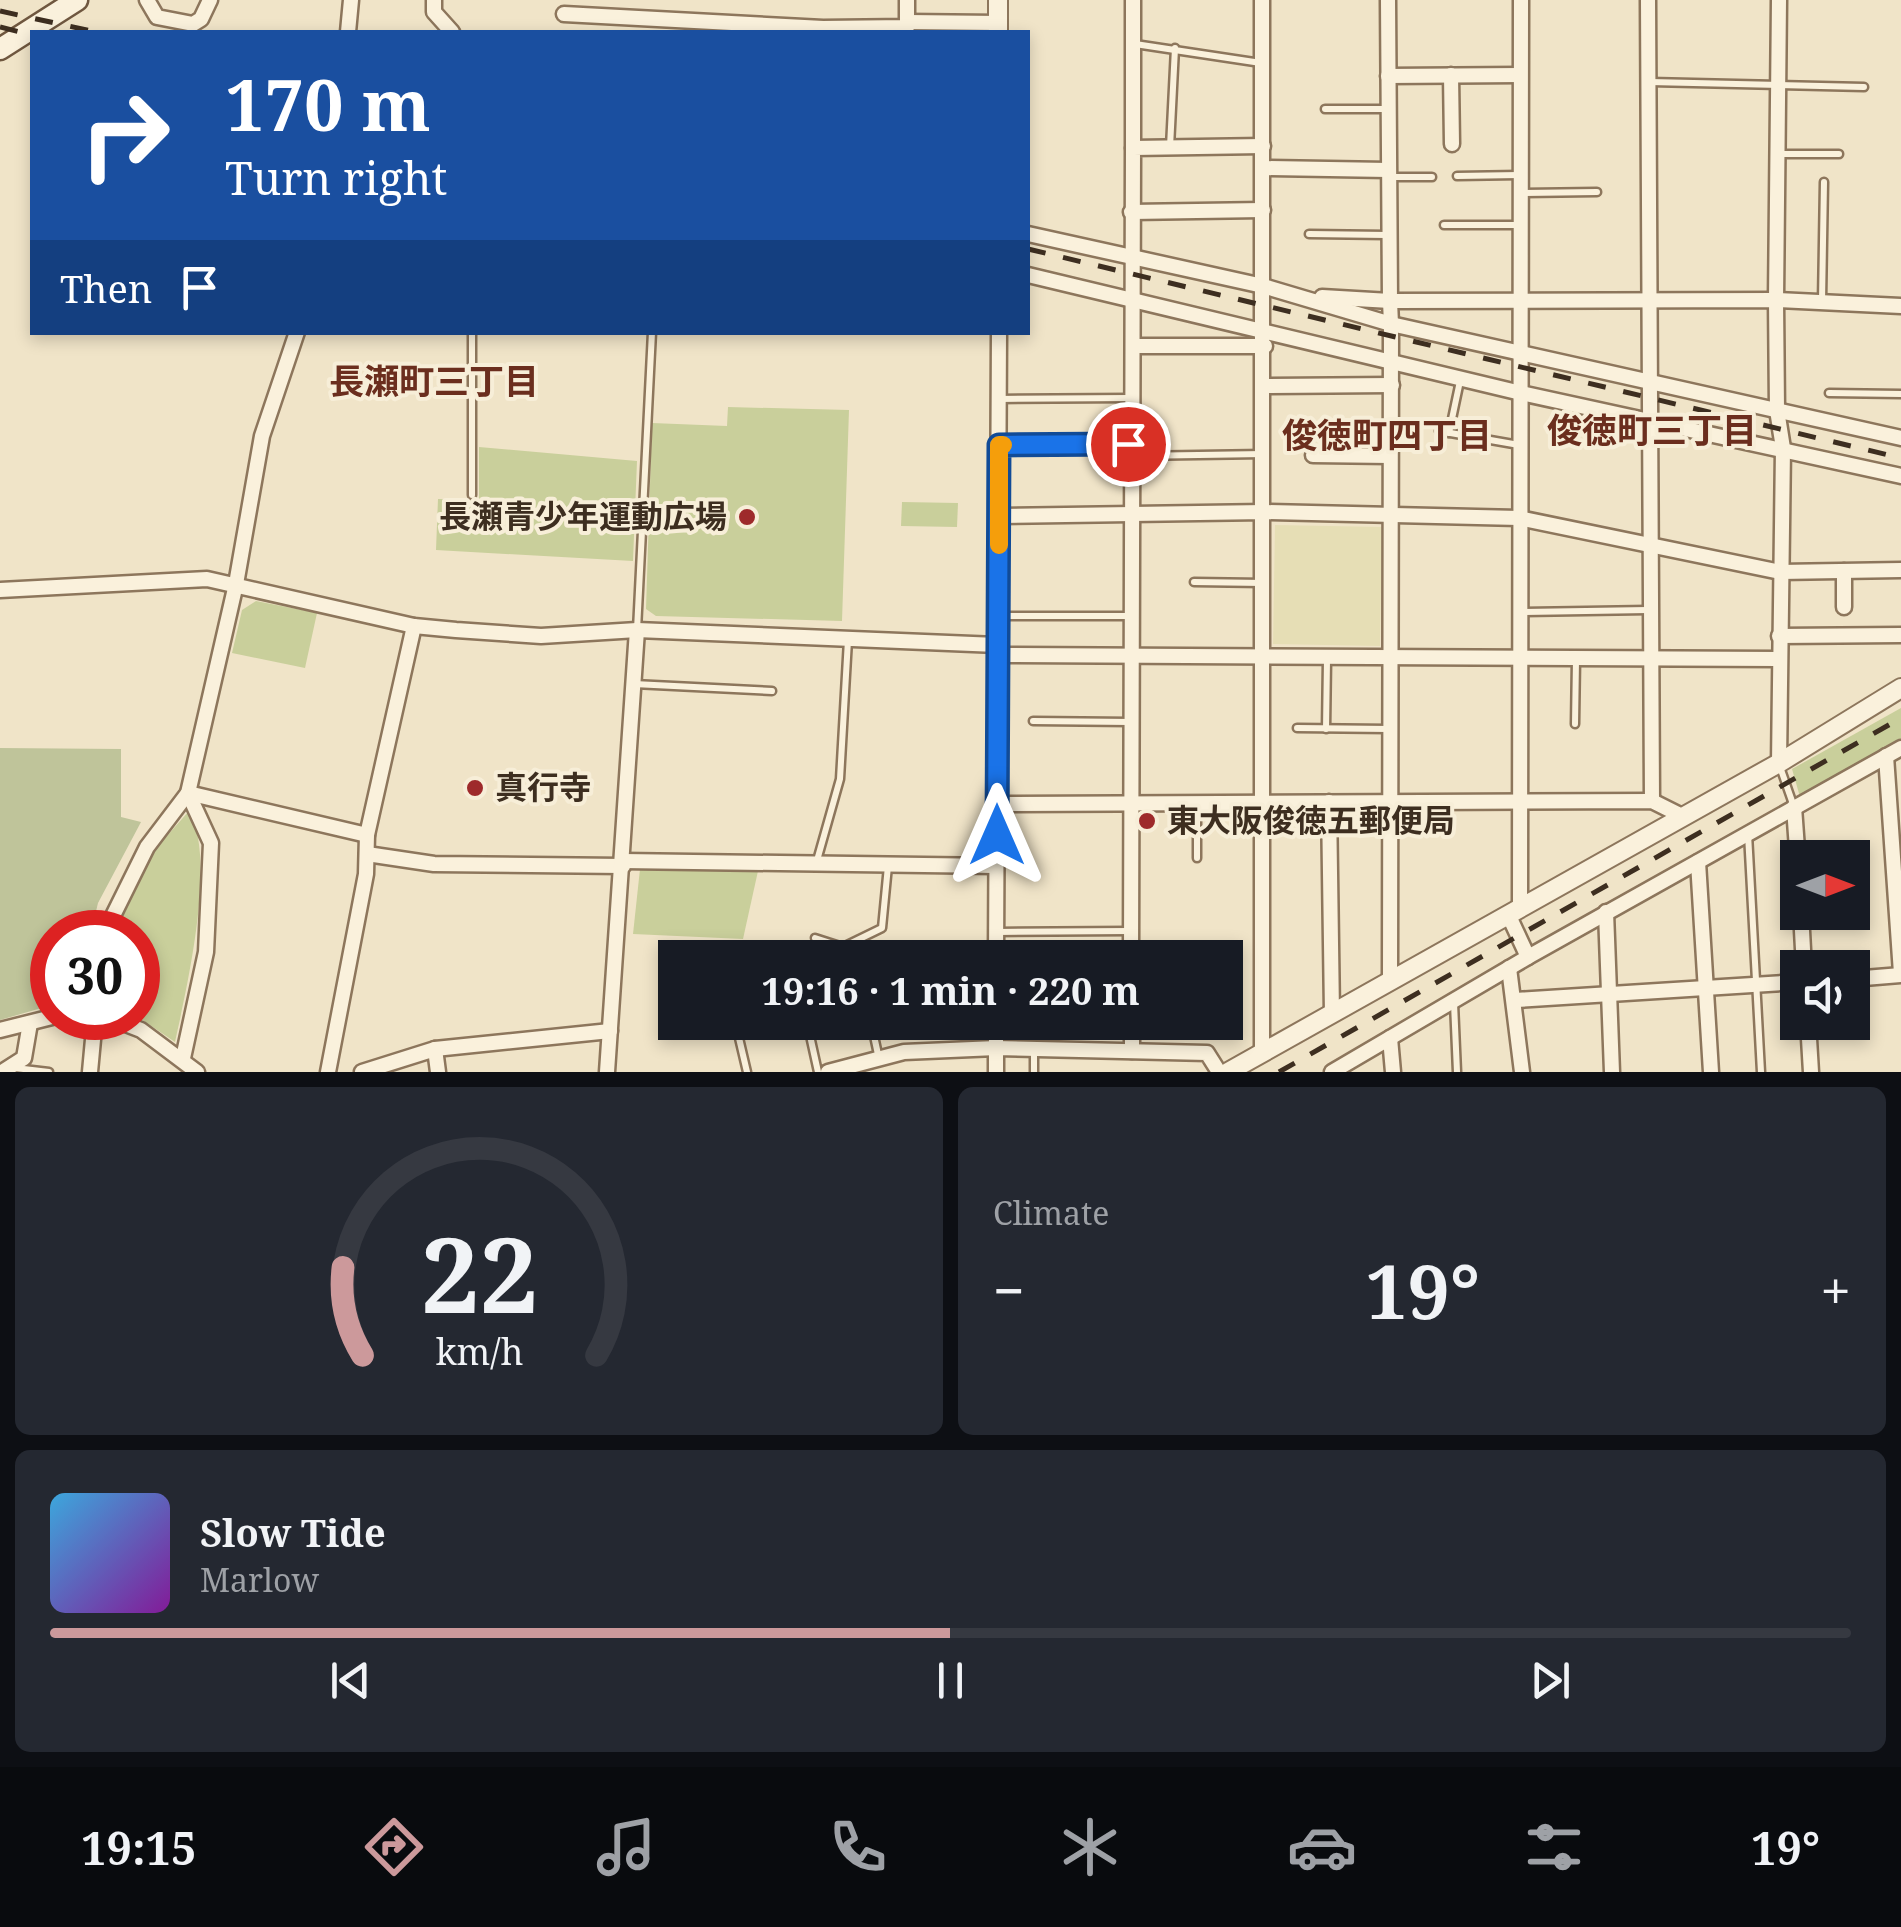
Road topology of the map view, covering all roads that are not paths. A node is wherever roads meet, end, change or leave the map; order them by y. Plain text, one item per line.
1 (147, 0) edge
2 (210, 0) edge
3 (351, 0) edge
4 (434, 0) edge
5 (906, 0) edge
6 (998, 0) edge
7 (1132, 0) edge
8 (1262, 0) edge
9 (1388, 0) edge
10 (1520, 0) edge
11 (1648, 0) edge
12 (1779, 0) edge
13 (65, 3) edge
14 (564, 14) dead end
15 (906, 22) junction
16 (591, 25) edge
17 (646, 26) edge
18 (706, 27) edge
19 (998, 28) edge
20 (761, 29) edge
21 (348, 30) edge
22 (450, 30) edge
23 (822, 30) edge
24 (883, 30) edge
25 (4, 43) edge
26 (1132, 44) junction
27 (1175, 48) junction
28 (1262, 63) junction
29 (1452, 75) junction
30 (1520, 75) junction
31 (1388, 76) junction
32 (1648, 82) junction
33 (1778, 84) junction
34 (1864, 87) dead end
35 (1388, 108) junction
36 (1326, 109) dead end
37 (1452, 144) dead end
38 (1263, 146) junction
39 (1132, 148) junction
40 (1170, 148) junction
41 (1778, 154) junction
42 (1839, 154) dead end
43 (1263, 168) junction
44 (1388, 174) junction
45 (1520, 175) junction
46 (1432, 176) dead end
47 (1457, 176) dead end
48 (1824, 182) dead end
49 (1597, 192) dead end
50 (1520, 193) junction
51 (1263, 210) junction
52 (1131, 212) junction
53 (1444, 225) dead end
54 (1520, 225) junction
55 (1030, 234) edge
56 (1309, 234) dead end
57 (1389, 235) junction
58 (1130, 257) junction
59 (1030, 275) edge
60 (1271, 288) junction
61 (1132, 299) junction
62 (1776, 300) junction
63 (1390, 301) junction
64 (1520, 301) junction
65 (1822, 303) junction
66 (1648, 304) junction
67 (1901, 306) edge
68 (1391, 324) junction
69 (1265, 330) junction
70 (296, 335) edge
71 (472, 335) edge
72 (652, 335) edge
73 (999, 335) edge
74 (1133, 346) junction
75 (1265, 346) junction
76 (1520, 355) junction
77 (1392, 358) junction
78 (1461, 377) junction
79 (1648, 383) junction
80 (1265, 386) junction
81 (1392, 386) junction
82 (1520, 392) junction
83 (1829, 392) dead end
84 (1901, 394) edge
85 (1133, 398) junction
86 (999, 399) junction
87 (1777, 410) junction
88 (1649, 418) junction
89 (1438, 431) dead end
90 (1448, 433) junction
91 (1901, 438) edge
92 (999, 445) junction
93 (1520, 445) junction
94 (1783, 448) junction
95 (1133, 450) junction
96 (1265, 454) junction
97 (1313, 455) dead end
98 (1390, 456) junction
99 (1901, 476) edge
100 (472, 495) dead end
101 (1265, 512) junction
102 (1133, 515) junction
103 (1389, 515) junction
104 (1000, 516) junction
105 (1519, 518) junction
106 (1648, 542) junction
107 (1901, 570) edge
108 (1844, 571) junction
109 (1780, 572) junction
110 (1194, 582) dead end
111 (1264, 583) junction
112 (236, 584) junction
113 (0, 590) edge
114 (1844, 607) dead end
115 (1649, 610) junction
116 (1520, 612) junction
117 (998, 616) junction
118 (1132, 616) junction
119 (414, 626) junction
120 (638, 630) junction
121 (1901, 635) edge
122 (1778, 636) junction
123 (848, 639) junction
124 (997, 650) junction
125 (1264, 654) junction
126 (1131, 656) junction
127 (1327, 656) junction
128 (1390, 657) junction
129 (1576, 657) junction
130 (1650, 657) junction
131 (1521, 658) junction
132 (1778, 658) junction
133 (634, 684) junction
134 (1901, 688) edge
135 (772, 691) dead end
136 (1032, 722) dead end
137 (1131, 722) junction
138 (1575, 724) dead end
139 (1297, 728) dead end
140 (1326, 728) junction
141 (1390, 729) junction
142 (1901, 748) edge
143 (1886, 756) junction
144 (1778, 763) junction
145 (188, 793) junction
146 (1131, 800) junction
147 (1197, 801) junction
148 (1262, 801) junction
149 (1652, 801) junction
150 (1329, 802) junction
151 (1390, 802) junction
152 (997, 804) junction
153 (1519, 805) junction
154 (1794, 806) junction
155 (1682, 816) junction
156 (1748, 833) junction
157 (366, 835) junction
158 (1796, 840) edge
159 (367, 854) junction
160 (1197, 858) dead end
161 (1698, 862) junction
162 (623, 864) junction
163 (816, 864) junction
164 (888, 864) junction
165 (996, 866) junction
166 (116, 910) edge
167 (1514, 910) junction
168 (1606, 912) junction
169 (1131, 930) junction
170 (996, 932) junction
171 (815, 938) dead end
172 (996, 940) edge
173 (1131, 940) edge
174 (1528, 956) junction
175 (1509, 968) junction
176 (1901, 974) edge
177 (1870, 977) edge
178 (1390, 981) junction
179 (1780, 983) edge
180 (1758, 984) junction
181 (1706, 986) junction
182 (1608, 994) junction
183 (1454, 1000) junction
184 (1516, 1000) junction
185 (1332, 1014) junction
186 (30, 1023) joint
187 (0, 1030) edge
188 (610, 1031) junction
189 (1390, 1038) junction
190 (93, 1040) edge
191 (155, 1040) edge
192 (739, 1040) edge
193 (811, 1040) edge
194 (875, 1040) edge
195 (996, 1040) edge
196 (1132, 1040) edge
197 (1809, 1040) edge
198 (996, 1048) junction
199 (1034, 1049) junction
200 (435, 1050) junction
201 (1132, 1051) junction
202 (1262, 1053) junction
203 (183, 1058) junction
204 (879, 1059) junction
205 (6, 1070) edge
206 (48, 1072) edge
207 (90, 1072) edge
208 (197, 1072) edge
209 (328, 1072) edge
210 (362, 1072) edge
211 (438, 1072) edge
212 (608, 1072) edge
213 (747, 1072) edge
214 (818, 1072) edge
215 (828, 1072) edge
216 (996, 1072) edge
217 (1034, 1072) edge
218 (1219, 1072) edge
219 (1228, 1072) edge
220 (1332, 1072) edge
221 (1393, 1072) edge
222 (1458, 1072) edge
223 (1522, 1072) edge
224 (1612, 1072) edge
225 (1711, 1072) edge
226 (1761, 1072) edge
227 (1811, 1072) edge

1 - 2 street
3 - 21 street
4 - 22 street
5 - 15 street
6 - 19 street
7 - 26 street
8 - 28 street
9 - 31 street
10 - 30 street
11 - 32 street
12 - 33 street
13 - 25 main road
14 - 16 street
15 - 19 street
15 - 24 street
16 - 17 street
17 - 18 street
18 - 20 street
20 - 23 street
23 - 24 street
26 - 27 lane
26 - 39 street
27 - 28 lane
27 - 40 lane
28 - 38 street
29 - 30 street
29 - 31 street
29 - 37 street
30 - 45 street
31 - 35 street
32 - 33 lane
32 - 66 street
33 - 34 lane
33 - 41 street
35 - 36 lane
35 - 44 street
38 - 40 street
38 - 43 street
39 - 40 street
39 - 52 street
41 - 42 lane
41 - 62 street
43 - 44 street
43 - 51 street
44 - 46 lane
44 - 57 street
45 - 47 lane
45 - 50 street
48 - 65 lane
49 - 50 lane
50 - 54 street
51 - 52 street
51 - 60 street
52 - 58 street
53 - 54 lane
54 - 64 street
55 - 58 street
56 - 57 lane
57 - 63 street
58 - 60 street
58 - 61 street
59 - 61 street
60 - 63 street
60 - 68 street
60 - 69 street
61 - 69 street
61 - 74 street
62 - 65 street
62 - 66 street
62 - 87 street
63 - 64 street
63 - 68 street
64 - 66 street
64 - 76 street
65 - 67 street
66 - 79 street
68 - 76 street
68 - 77 street
69 - 75 street
69 - 77 street
70 - 112 street
71 - 100 lane
72 - 120 lane
73 - 86 street
74 - 75 street
74 - 85 street
75 - 80 street
76 - 79 street
76 - 82 street
77 - 78 street
77 - 81 street
78 - 82 street
78 - 90 lane
79 - 87 street
79 - 88 street
80 - 81 street
80 - 96 street
81 - 98 street
82 - 88 street
82 - 93 street
83 - 84 lane
85 - 86 lane
85 - 95 street
86 - 92 street
87 - 91 street
87 - 94 street
88 - 94 street
88 - 106 street
89 - 90 lane
90 - 93 lane
92 - 95 lane
92 - 104 street
93 - 105 street
94 - 99 street
94 - 109 street
95 - 96 lane
95 - 102 street
96 - 101 street
97 - 98 street
98 - 103 street
101 - 102 street
101 - 103 street
101 - 111 street
102 - 104 street
102 - 118 street
103 - 105 street
103 - 128 street
104 - 117 street
105 - 106 street
105 - 116 street
106 - 109 street
106 - 115 street
107 - 108 street
108 - 109 street
108 - 114 street
109 - 122 street
110 - 111 lane
111 - 125 street
112 - 113 street
112 - 119 street
112 - 145 street
115 - 116 lane
115 - 130 street
116 - 131 street
117 - 118 lane
117 - 124 street
118 - 126 street
119 - 120 street
119 - 157 street
120 - 123 street
120 - 133 street
121 - 122 street
122 - 132 street
123 - 124 street
123 - 163 lane
124 - 126 street
124 - 152 street
125 - 126 street
125 - 127 street
125 - 148 street
126 - 137 street
127 - 128 street
127 - 140 lane
128 - 131 street
128 - 141 street
129 - 130 street
129 - 131 street
129 - 138 lane
130 - 132 street
130 - 149 street
131 - 153 street
132 - 144 street
133 - 135 lane
133 - 162 street
134 - 144 street
136 - 137 lane
137 - 146 street
139 - 140 lane
140 - 141 lane
141 - 151 street
142 - 143 street
143 - 154 street
143 - 176 street
144 - 154 lane
144 - 155 street
145 - 157 street
145 - 166 street
145 - 203 street
146 - 147 street
146 - 152 street
146 - 169 street
147 - 148 street
147 - 160 lane
148 - 150 street
148 - 202 street
149 - 153 street
149 - 155 street
150 - 151 street
150 - 185 street
151 - 153 street
151 - 178 street
152 - 165 street
153 - 167 street
154 - 156 street
154 - 158 street
155 - 167 street
156 - 161 street
156 - 180 lane
157 - 159 street
159 - 162 street
159 - 209 street
161 - 168 street
161 - 181 street
162 - 163 street
162 - 188 street
163 - 164 street
164 - 165 street
164 - 171 lane
165 - 170 street
167 - 174 street
167 - 178 street
168 - 174 street
168 - 182 street
169 - 170 lane
169 - 173 street
170 - 172 street
174 - 175 street
175 - 183 street
175 - 184 street
176 - 177 street
178 - 185 street
179 - 180 street
180 - 181 street
180 - 226 lane
181 - 182 street
181 - 225 street
182 - 184 street
182 - 224 street
183 - 189 street
183 - 222 lane
184 - 223 street
185 - 202 street
186 - 187 street
186 - 205 street
188 - 200 street
188 - 212 street
189 - 220 street
189 - 221 street
190 - 207 street
191 - 203 street
192 - 213 lane
193 - 214 lane
194 - 204 lane
195 - 198 street
196 - 201 street
197 - 227 street
198 - 199 street
198 - 204 street
198 - 216 street
199 - 201 street
199 - 217 lane
200 - 210 street
200 - 211 street
201 - 218 street
202 - 219 street
203 - 208 street
204 - 215 street
205 - 206 lane

